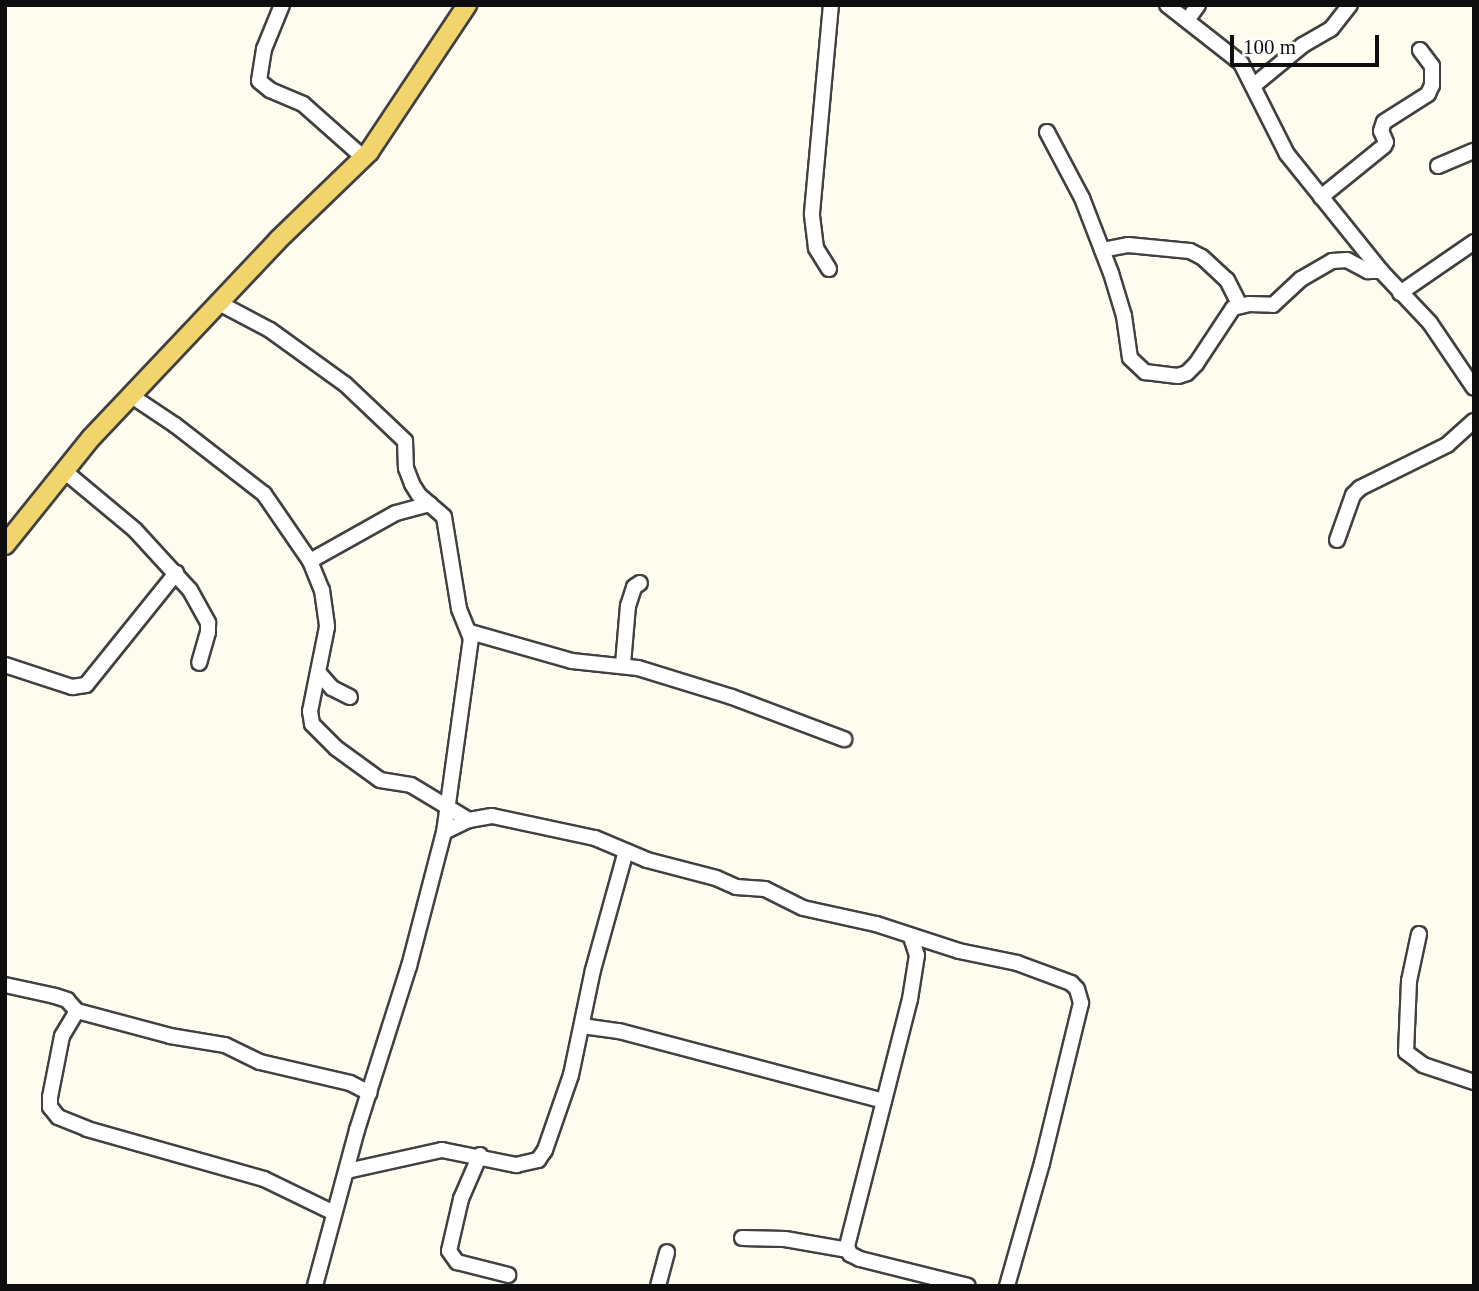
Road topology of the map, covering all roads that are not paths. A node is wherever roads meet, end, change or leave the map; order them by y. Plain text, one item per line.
1 (282, 5) edge
2 (467, 5) edge
3 (831, 5) edge
4 (1167, 5) edge
5 (1198, 5) edge
6 (1350, 5) edge
7 (1188, 19) junction
8 (1420, 50) dead end
9 (1253, 86) junction
10 (1047, 132) dead end
11 (1474, 151) edge
12 (364, 158) junction
13 (1438, 166) dead end
14 (1321, 197) junction
15 (1474, 242) edge
16 (1102, 250) junction
17 (829, 269) dead end
18 (1381, 271) junction
19 (1400, 293) junction
20 (219, 303) junction
21 (1240, 305) junction
22 (1474, 388) edge
23 (131, 395) junction
24 (1474, 421) edge
25 (63, 470) junction
26 (430, 504) junction
27 (1337, 540) dead end
28 (5, 545) edge
29 (310, 561) junction
30 (176, 573) junction
31 (640, 583) dead end
32 (470, 632) junction
33 (199, 663) dead end
34 (623, 664) junction
35 (5, 665) edge
36 (319, 673) junction
37 (350, 697) dead end
38 (844, 739) dead end
39 (447, 807) junction
40 (469, 820) junction
41 (444, 832) junction
42 (626, 851) junction
43 (1419, 934) dead end
44 (911, 937) junction
45 (5, 985) edge
46 (77, 1011) junction
47 (582, 1026) junction
48 (1474, 1082) edge
49 (370, 1093) junction
50 (884, 1101) junction
51 (480, 1155) junction
52 (347, 1171) junction
53 (334, 1213) junction
54 (742, 1238) dead end
55 (848, 1250) junction
56 (667, 1252) dead end
57 (508, 1275) dead end
58 (966, 1285) edge
59 (315, 1286) edge
60 (658, 1286) edge
61 (1007, 1286) edge

1 - 12 street
2 - 12 main road
3 - 17 street
4 - 7 street
5 - 7 street
6 - 9 street
7 - 9 street
8 - 14 street
9 - 14 street
10 - 16 street
11 - 13 street
12 - 20 main road
14 - 18 street
15 - 19 street
16 - 21 street
16 - 21 street
18 - 19 street
18 - 21 street
19 - 22 street
20 - 23 main road
20 - 26 street
23 - 25 main road
23 - 29 street
24 - 27 street
25 - 28 main road
25 - 30 street
26 - 29 street
26 - 32 street
29 - 36 street
30 - 33 street
30 - 35 street
31 - 34 street
32 - 34 street
32 - 39 street
34 - 38 street
36 - 37 street
36 - 39 street
39 - 40 street
39 - 41 street
40 - 41 street
40 - 42 street
41 - 49 street
42 - 44 street
42 - 47 street
43 - 48 street
44 - 50 street
44 - 61 street
45 - 46 street
46 - 49 street
46 - 53 street
47 - 50 street
47 - 51 street
49 - 52 street
50 - 55 street
51 - 52 street
51 - 57 street
52 - 53 street
53 - 59 street
54 - 55 street
55 - 58 street
56 - 60 street

